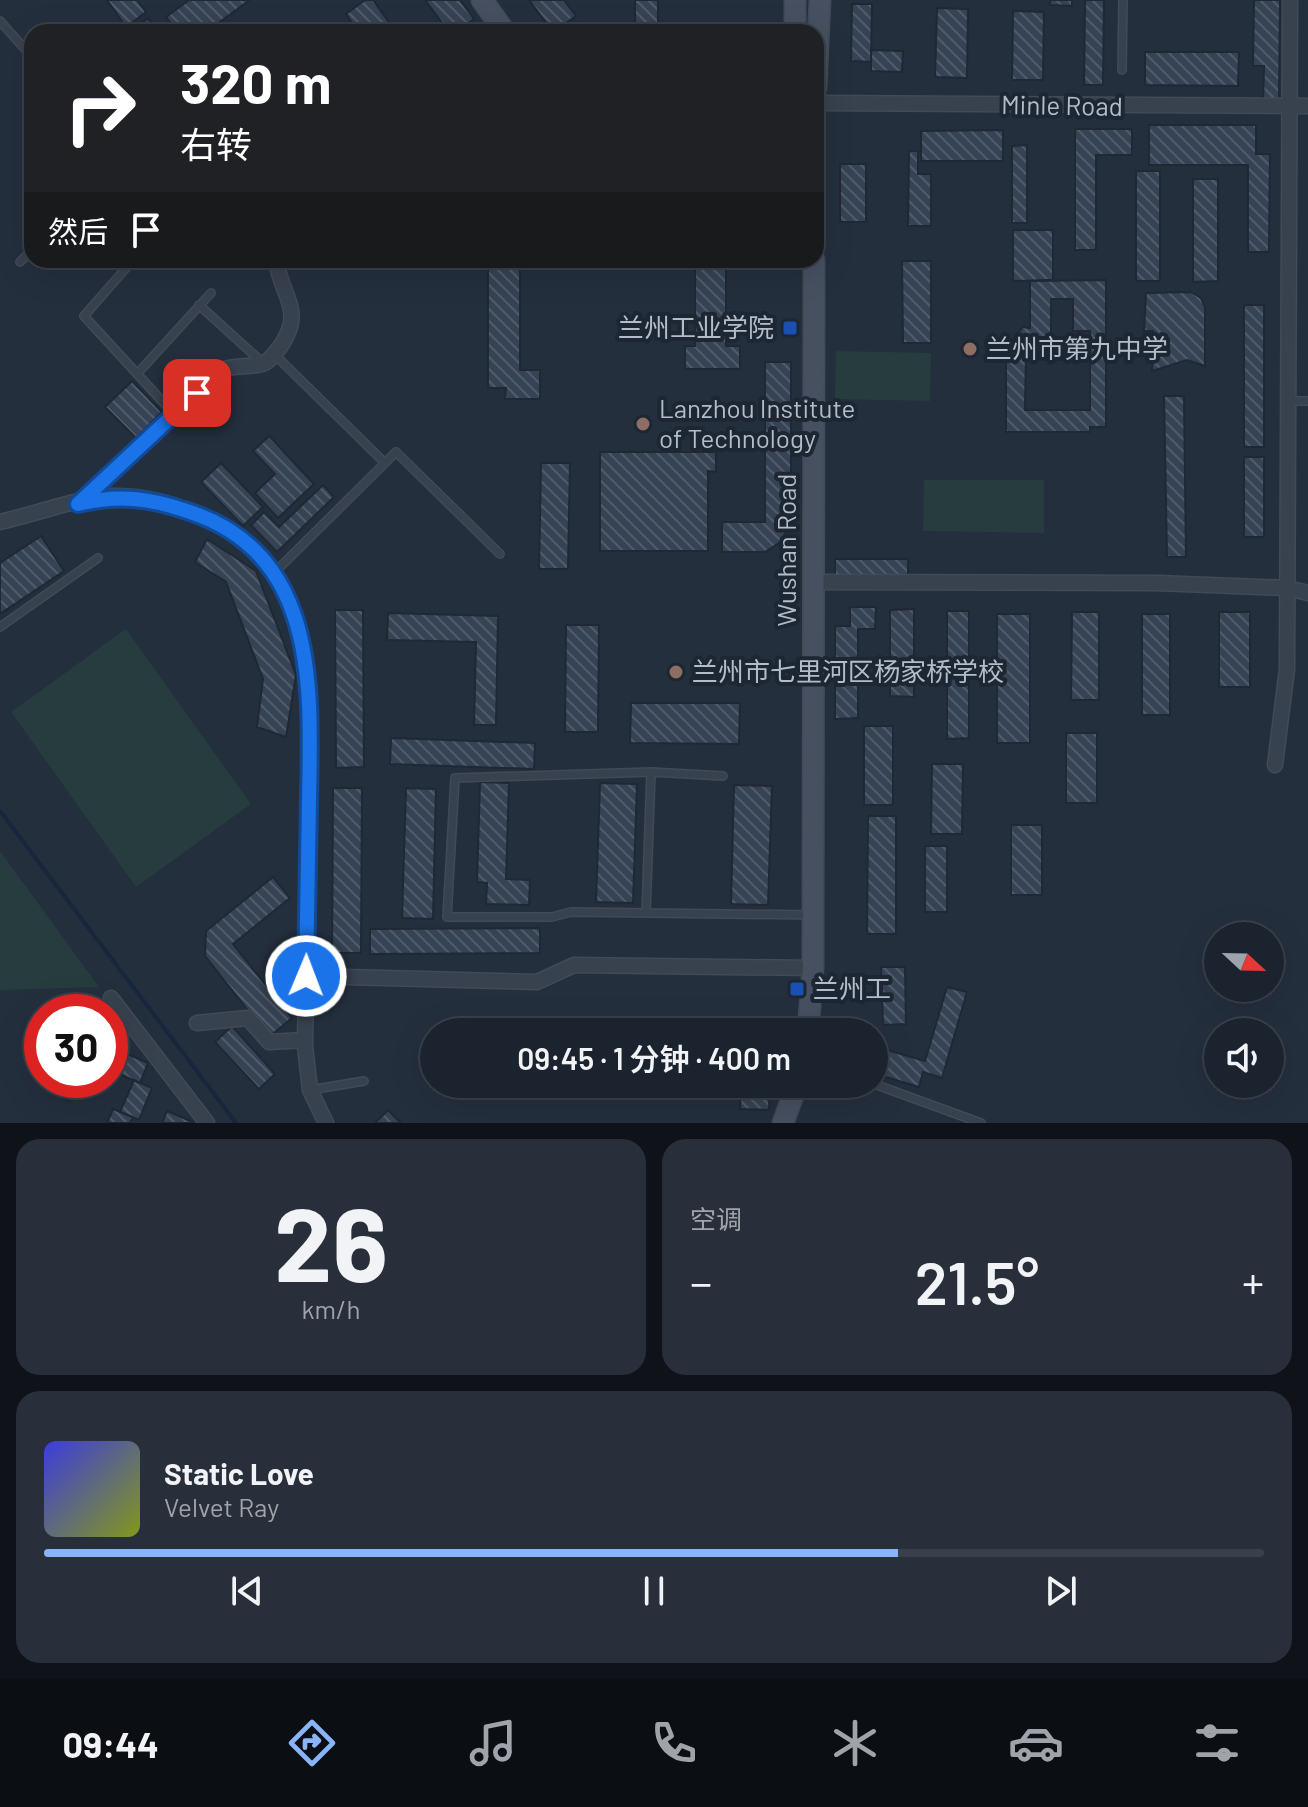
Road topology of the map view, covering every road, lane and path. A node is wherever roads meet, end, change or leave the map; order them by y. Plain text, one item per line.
1 (482, 0) edge
2 (795, 0) edge
3 (820, 0) edge
4 (1123, 0) edge
5 (1290, 0) edge
6 (0, 21) edge
7 (499, 24) edge
8 (795, 24) edge
9 (819, 24) edge
10 (24, 48) edge
11 (1122, 70) dead end
12 (824, 103) edge
13 (1308, 106) edge
14 (1288, 108) junction
15 (24, 258) edge
16 (20, 262) dead end
17 (126, 268) edge
18 (277, 268) edge
19 (814, 268) edge
20 (211, 293) dead end
21 (199, 305) junction
22 (269, 359) junction
23 (137, 374) junction
24 (1287, 401) junction
25 (1308, 401) edge
26 (174, 414) junction
27 (385, 463) junction
28 (78, 504) junction
29 (0, 522) edge
30 (500, 554) dead end
31 (98, 558) dead end
32 (274, 573) junction
33 (813, 582) junction
34 (1287, 588) junction
35 (1308, 593) edge
36 (0, 627) edge
37 (1275, 765) dead end
38 (651, 772) junction
39 (723, 776) dead end
40 (646, 913) junction
41 (813, 915) junction
42 (813, 968) junction
43 (306, 976) junction
44 (809, 1018) edge
45 (128, 1020) edge
46 (197, 1023) dead end
47 (305, 1040) junction
48 (364, 1081) dead end
49 (310, 1090) junction
50 (888, 1090) edge
51 (792, 1098) edge
52 (963, 1120) edge
53 (207, 1123) edge
54 (326, 1123) edge
55 (783, 1123) edge
56 (981, 1123) edge

1 - 7 main road
2 - 8 main road
3 - 9 main road
4 - 11 lane
5 - 14 street
6 - 10 lane
12 - 14 street, Minle Road
13 - 14 street, Minle Road
14 - 24 street
15 - 16 lane
17 - 23 lane
18 - 22 street
19 - 33 main road, Wushan Road
20 - 21 lane
21 - 22 lane
21 - 23 lane
22 - 26 street
22 - 27 lane
23 - 26 lane
24 - 25 lane
24 - 34 street
26 - 28 street
27 - 30 lane
27 - 32 lane
28 - 29 street
28 - 32 street
31 - 36 lane
32 - 43 street
33 - 34 street
33 - 41 main road, Wushan Road
34 - 35 street
34 - 37 street
38 - 39 lane
38 - 40 lane
38 - 40 lane
40 - 41 lane
41 - 42 main road, Wushan Road
42 - 43 street
42 - 44 main road, Wushan Road
43 - 47 street
45 - 53 street
46 - 47 street
47 - 49 street
48 - 49 lane
49 - 54 street
50 - 52 lane
51 - 55 main road
52 - 56 lane

